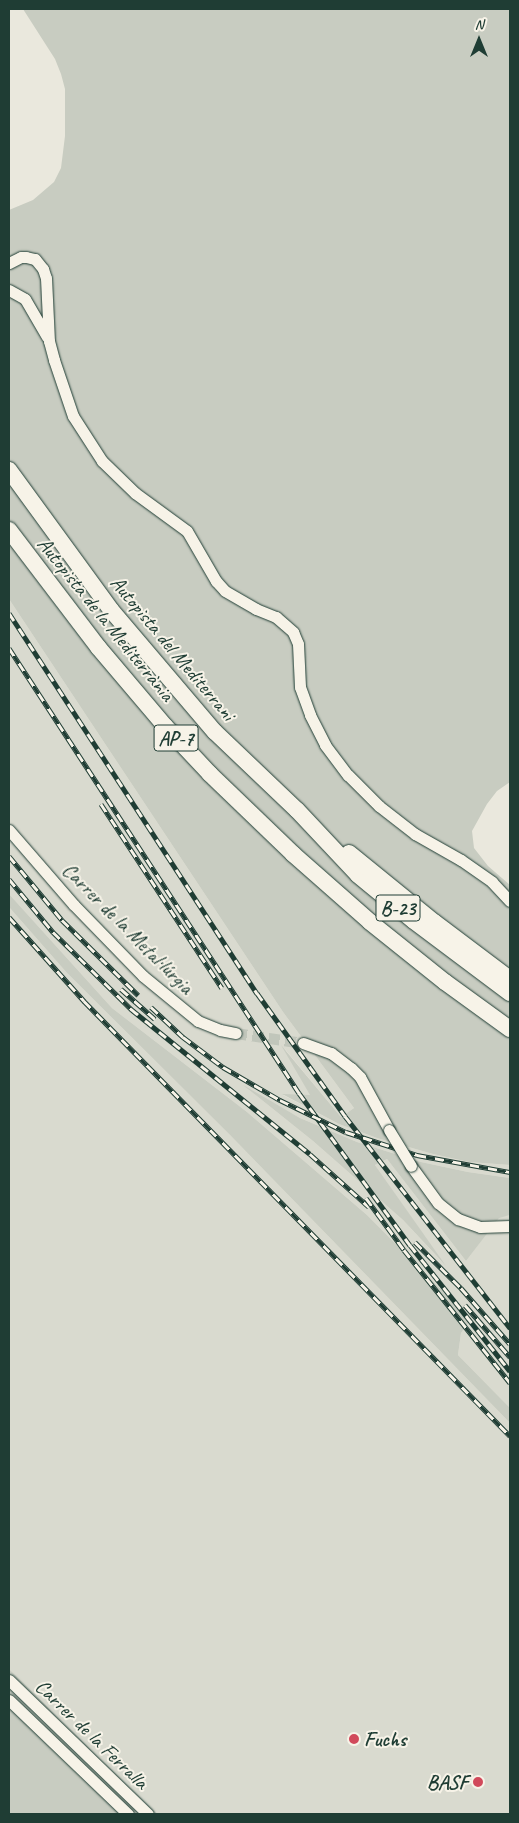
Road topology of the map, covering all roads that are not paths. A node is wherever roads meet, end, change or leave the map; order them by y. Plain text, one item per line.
1 (9, 263) edge
2 (9, 290) edge
3 (49, 341) junction
4 (9, 470) edge
5 (9, 530) edge
6 (297, 810) junction
7 (9, 830) edge
8 (510, 901) edge
9 (510, 979) edge
10 (510, 993) edge
11 (510, 1029) edge
12 (236, 1033) tunnel mouth
13 (303, 1043) tunnel mouth
14 (510, 1226) edge
15 (9, 1680) edge
16 (9, 1700) edge
17 (128, 1814) edge
18 (148, 1814) edge

1 - 3 street
2 - 3 street
3 - 8 street
4 - 6 highway, Autopista del Mediterrani / AP-7
5 - 11 highway, Autopista de la Mediterrània / AP-7
6 - 9 highway, AP-7
6 - 10 highway, B-23
7 - 12 street, Carrer de la Metal·lúrgia
13 - 14 street, bridge
15 - 18 street, Carrer de la Ferralla
16 - 17 street, Carrer de la Ferralla

